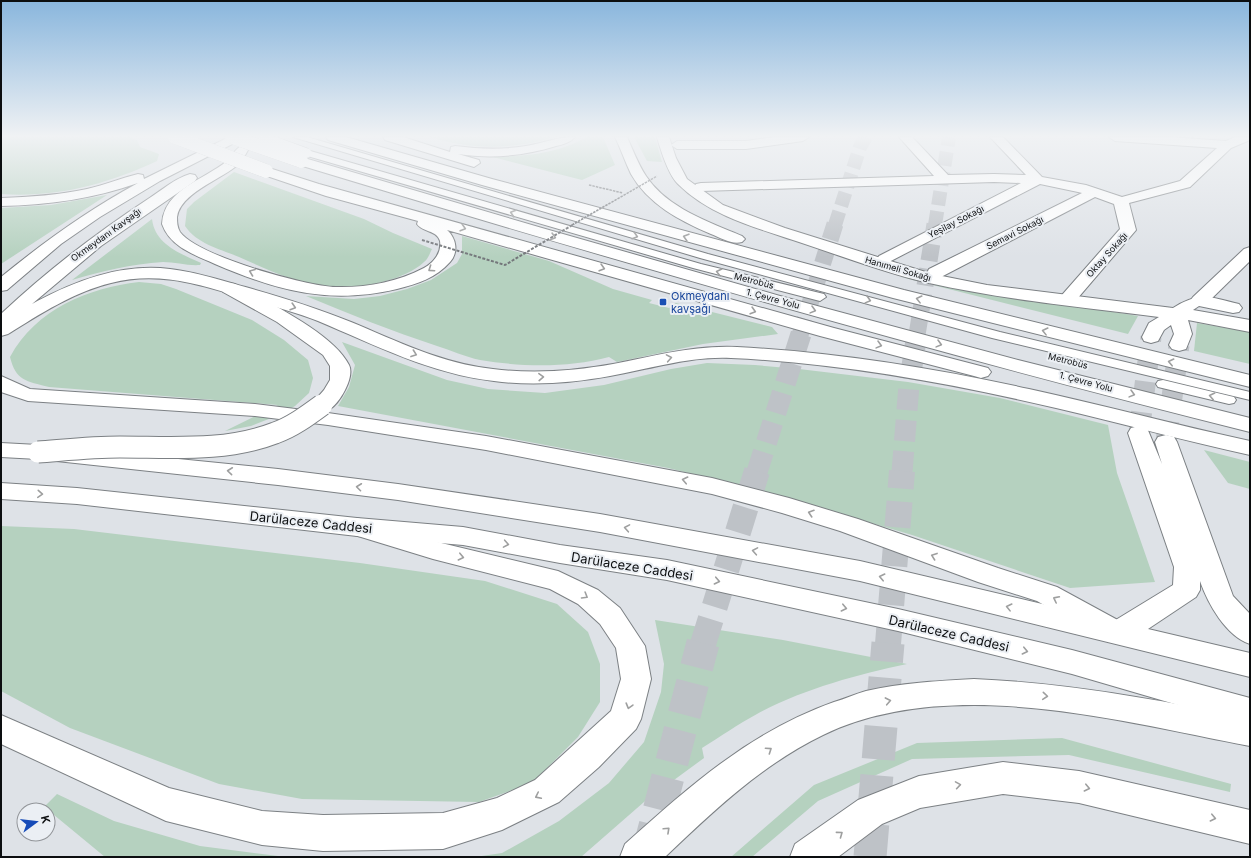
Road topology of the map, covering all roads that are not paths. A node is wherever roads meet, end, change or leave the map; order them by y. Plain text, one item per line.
1 (139, 177) edge
2 (158, 177) edge
3 (192, 177) edge
4 (211, 177) edge
5 (284, 177) edge
6 (369, 177) edge
7 (376, 177) edge
8 (445, 177) edge
9 (472, 177) edge
10 (640, 177) edge
11 (680, 177) edge
12 (942, 177) edge
13 (1035, 177) edge
14 (1192, 177) edge
15 (945, 180) junction
16 (1038, 180) junction
17 (318, 188) junction
18 (696, 188) junction
19 (1094, 192) junction
20 (597, 198) dead end
21 (1121, 201) junction
22 (1, 202) edge
23 (737, 239) junction
24 (1250, 252) edge
25 (882, 261) junction
26 (932, 276) junction
27 (1, 286) edge
28 (229, 288) junction
29 (899, 294) junction
30 (1069, 298) junction
31 (1187, 308) junction
32 (1250, 316) edge
33 (1, 323) edge
34 (1250, 326) edge
35 (1, 330) edge
36 (1152, 338) tunnel mouth
37 (1179, 344) tunnel mouth
38 (1250, 381) edge
39 (1, 382) edge
40 (1250, 396) edge
41 (1250, 404) edge
42 (1250, 425) edge
43 (1139, 433) tunnel mouth
44 (1166, 442) tunnel mouth
45 (1250, 447) edge
46 (1, 450) edge
47 (38, 452) junction
48 (1, 491) edge
49 (356, 527) junction
50 (1115, 632) junction
51 (1250, 633) edge
52 (1250, 665) edge
53 (1250, 712) edge
54 (1, 729) edge
55 (1250, 732) edge
56 (1250, 826) edge
57 (638, 857) edge
58 (808, 857) edge

1 - 22 main road
2 - 27 main road, Okmeydanı Kavşağı
3 - 33 main road, Okmeydanı Kavşağı
17 -> 4 main road
5 - 17 main road, bridge
6 -> 42 main road, 1. Çevre Yolu
41 -> 7 lane, Metrobüs
8 -> 40 lane, Metrobüs
29 -> 9 main road
10 - 23 main road
11 - 18 main road, Hanımeli Sokağı
12 - 15 main road
13 - 16 main road
14 - 21 main road
15 - 16 main road
15 - 18 main road
16 - 19 main road
16 - 25 main road, Yeşilay Sokağı
17 -> 45 main road
18 - 25 main road, Hanımeli Sokağı
19 - 21 main road
19 - 26 main road, Semavi Sokağı
20 - 23 main road
21 - 30 main road, Oktay Sokağı
23 - 29 main road
24 - 31 main road
25 - 26 main road, Hanımeli Sokağı
26 - 30 main road, Hanımeli Sokağı
28 - 35 main road
28 -> 45 main road
28 - 47 main road, bridge
38 -> 29 main road
30 - 31 main road, Hanımeli Sokağı
31 - 32 main road
31 - 34 main road
31 - 36 main road
31 - 37 main road
50 -> 39 main road
43 - 50 main road
44 - 51 main road
46 - 47 main road
50 -> 47 main road, bridge
48 -> 49 main road, Darülaceze Caddesi
49 -> 53 main road, Darülaceze Caddesi
49 -> 54 main road
50 - 52 main road
57 -> 55 main road
58 -> 56 main road

